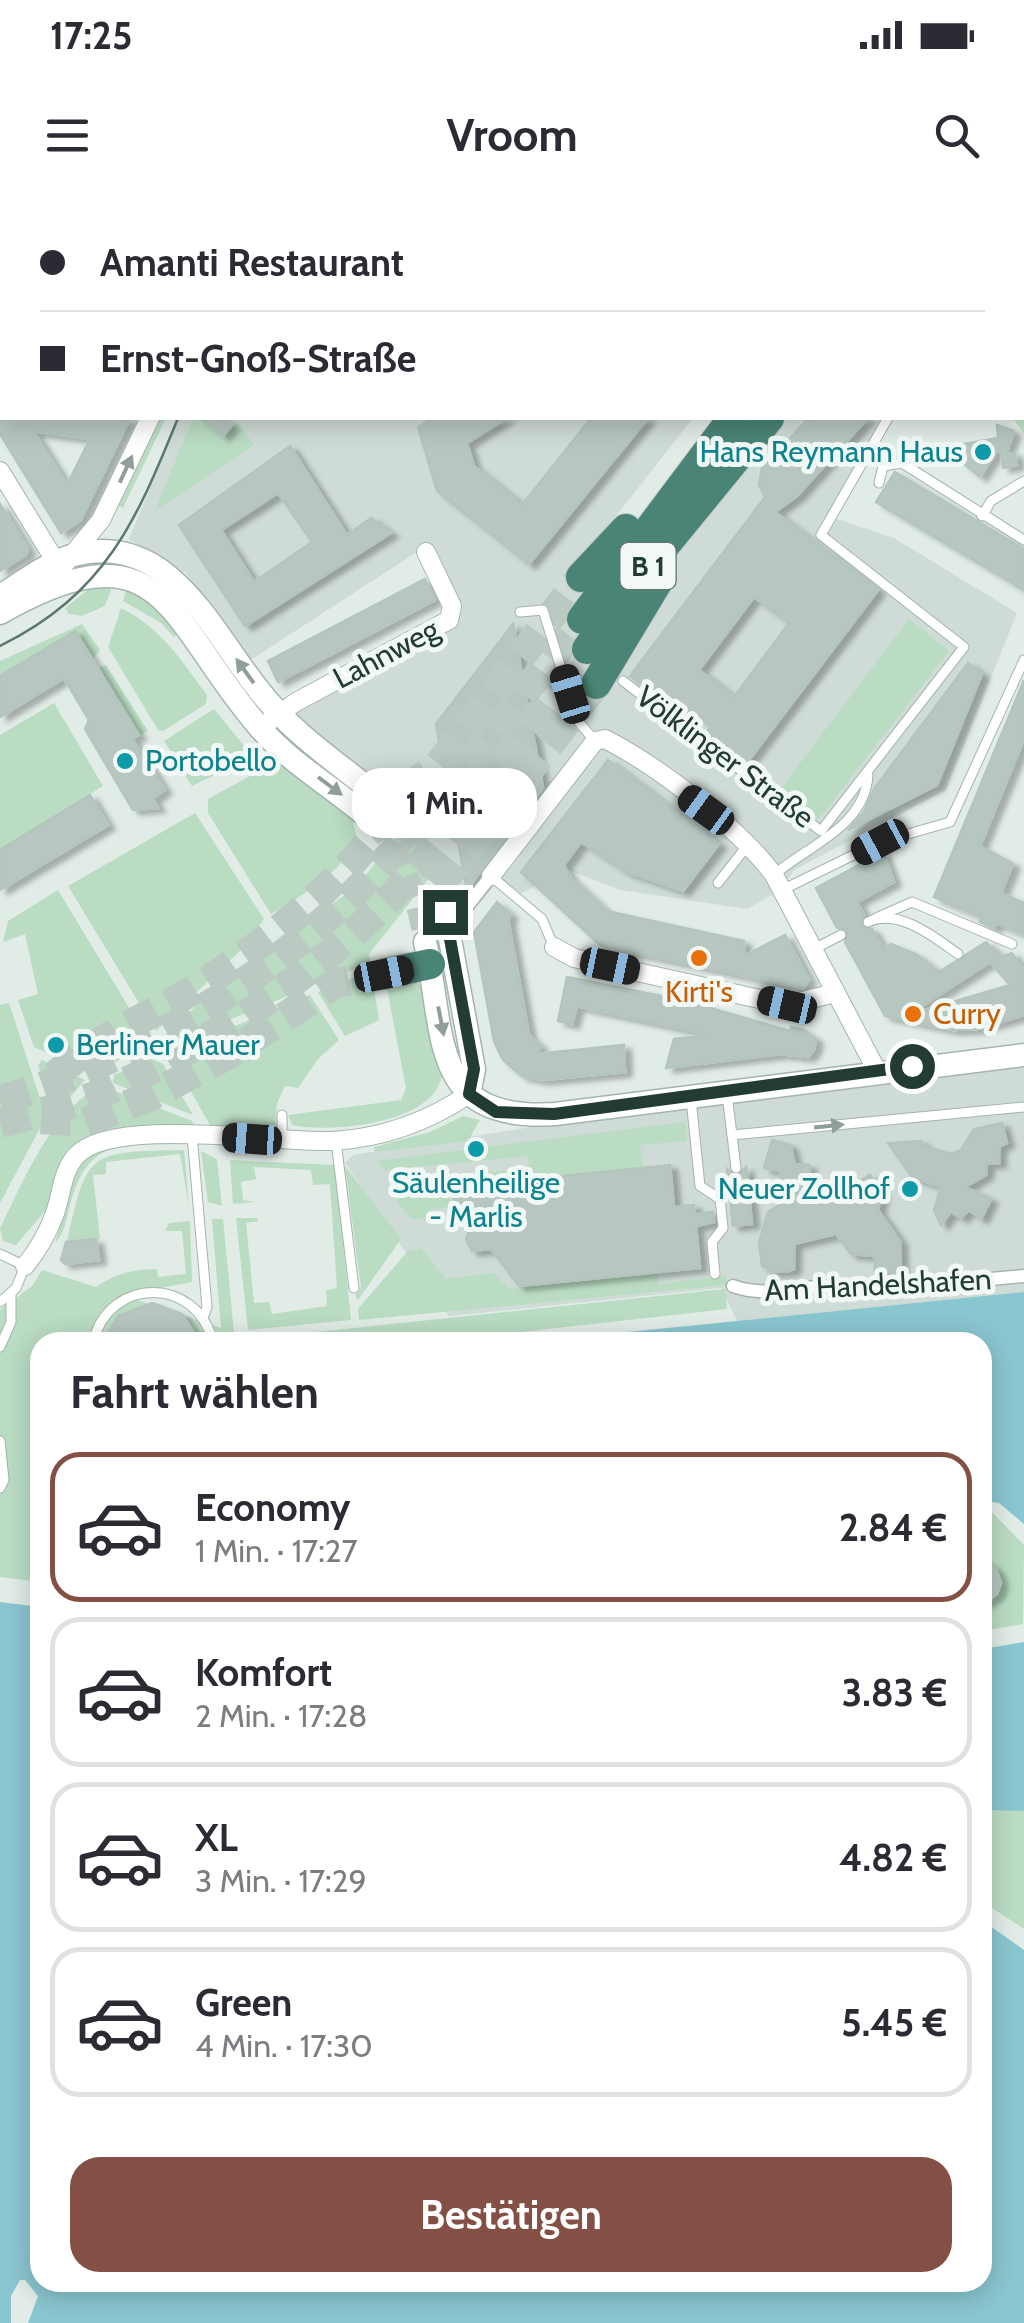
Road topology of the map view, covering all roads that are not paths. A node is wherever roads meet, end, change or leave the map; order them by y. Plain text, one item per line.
1 (149, 420) edge
2 (732, 420) edge
3 (767, 420) edge
4 (887, 420) edge
5 (0, 471) edge
6 (707, 474) junction
7 (1024, 481) edge
8 (879, 484) dead end
9 (982, 516) junction
10 (101, 520) junction
11 (1024, 540) edge
12 (426, 552) dead end
13 (133, 556) junction
14 (67, 558) junction
15 (166, 572) junction
16 (582, 577) tunnel mouth
17 (46, 588) junction
18 (151, 592) junction
19 (0, 596) edge
20 (520, 612) dead end
21 (0, 613) edge
22 (584, 634) tunnel mouth
23 (1024, 660) edge
24 (609, 682) joint
25 (280, 714) junction
26 (260, 728) junction
27 (600, 740) junction
28 (868, 773) junction
29 (748, 844) junction
30 (490, 876) junction
31 (718, 883) dead end
32 (778, 883) junction
33 (448, 925) junction
34 (841, 935) dead end
35 (1012, 944) dead end
36 (554, 947) joint
37 (814, 950) junction
38 (428, 953) junction
39 (958, 954) dead end
40 (384, 974) tunnel mouth
41 (835, 993) junction
42 (1024, 1055) edge
43 (877, 1071) junction
44 (727, 1091) junction
45 (469, 1094) junction
46 (690, 1096) junction
47 (1024, 1107) edge
48 (282, 1116) dead end
49 (192, 1135) junction
50 (732, 1135) junction
51 (282, 1140) junction
52 (336, 1140) junction
53 (736, 1168) dead end
54 (0, 1254) edge
55 (25, 1266) junction
56 (715, 1274) dead end
57 (1024, 1276) edge
58 (733, 1286) dead end
59 (354, 1288) dead end
60 (11, 1293) junction
61 (0, 1302) edge
62 (203, 1318) junction
63 (99, 1332) edge
64 (209, 1332) edge
65 (0, 1348) edge
66 (0, 1441) edge
67 (0, 1488) edge

10 -> 1 street
2 - 6 highway, B 1
3 - 6 highway, B 1
4 - 28 lane, Völklinger Straße
5 - 14 street
6 - 16 highway
6 - 22 highway, B 1
6 - 24 highway
7 - 9 lane
8 - 9 lane
9 - 11 lane
10 - 13 street
10 - 14 street
12 - 25 street, Lahnweg
13 - 14 street
13 - 15 street
14 - 17 street
14 - 19 street
15 - 18 street
25 -> 15 street
17 - 18 street
17 - 21 street
18 - 26 street
20 - 27 lane
23 - 32 lane
24 - 28 lane, Völklinger Straße
25 - 26 street, Lahnweg
26 -> 25 street
27 - 29 street
27 - 30 street
28 - 32 lane
29 - 31 lane
29 - 32 street
30 - 33 street
30 - 36 lane
32 - 37 street
33 - 38 street
33 - 45 street
34 - 37 lane
35 - 39 lane
36 - 41 street
37 - 41 street
38 - 40 highway
38 -> 45 street
41 - 43 street
42 - 43 street
43 - 44 street
44 - 46 street
44 - 50 lane
45 - 46 street
45 - 52 street
46 - 56 lane
50 -> 47 lane
48 - 51 lane
49 - 51 street
49 - 55 street
49 - 62 lane
50 - 53 lane
51 - 52 street
52 - 59 lane
54 - 55 lane
55 - 60 lane
57 - 58 street, Am Handelshafen
60 - 61 lane
60 - 65 lane
62 - 63 lane
62 - 64 lane
66 - 67 lane

